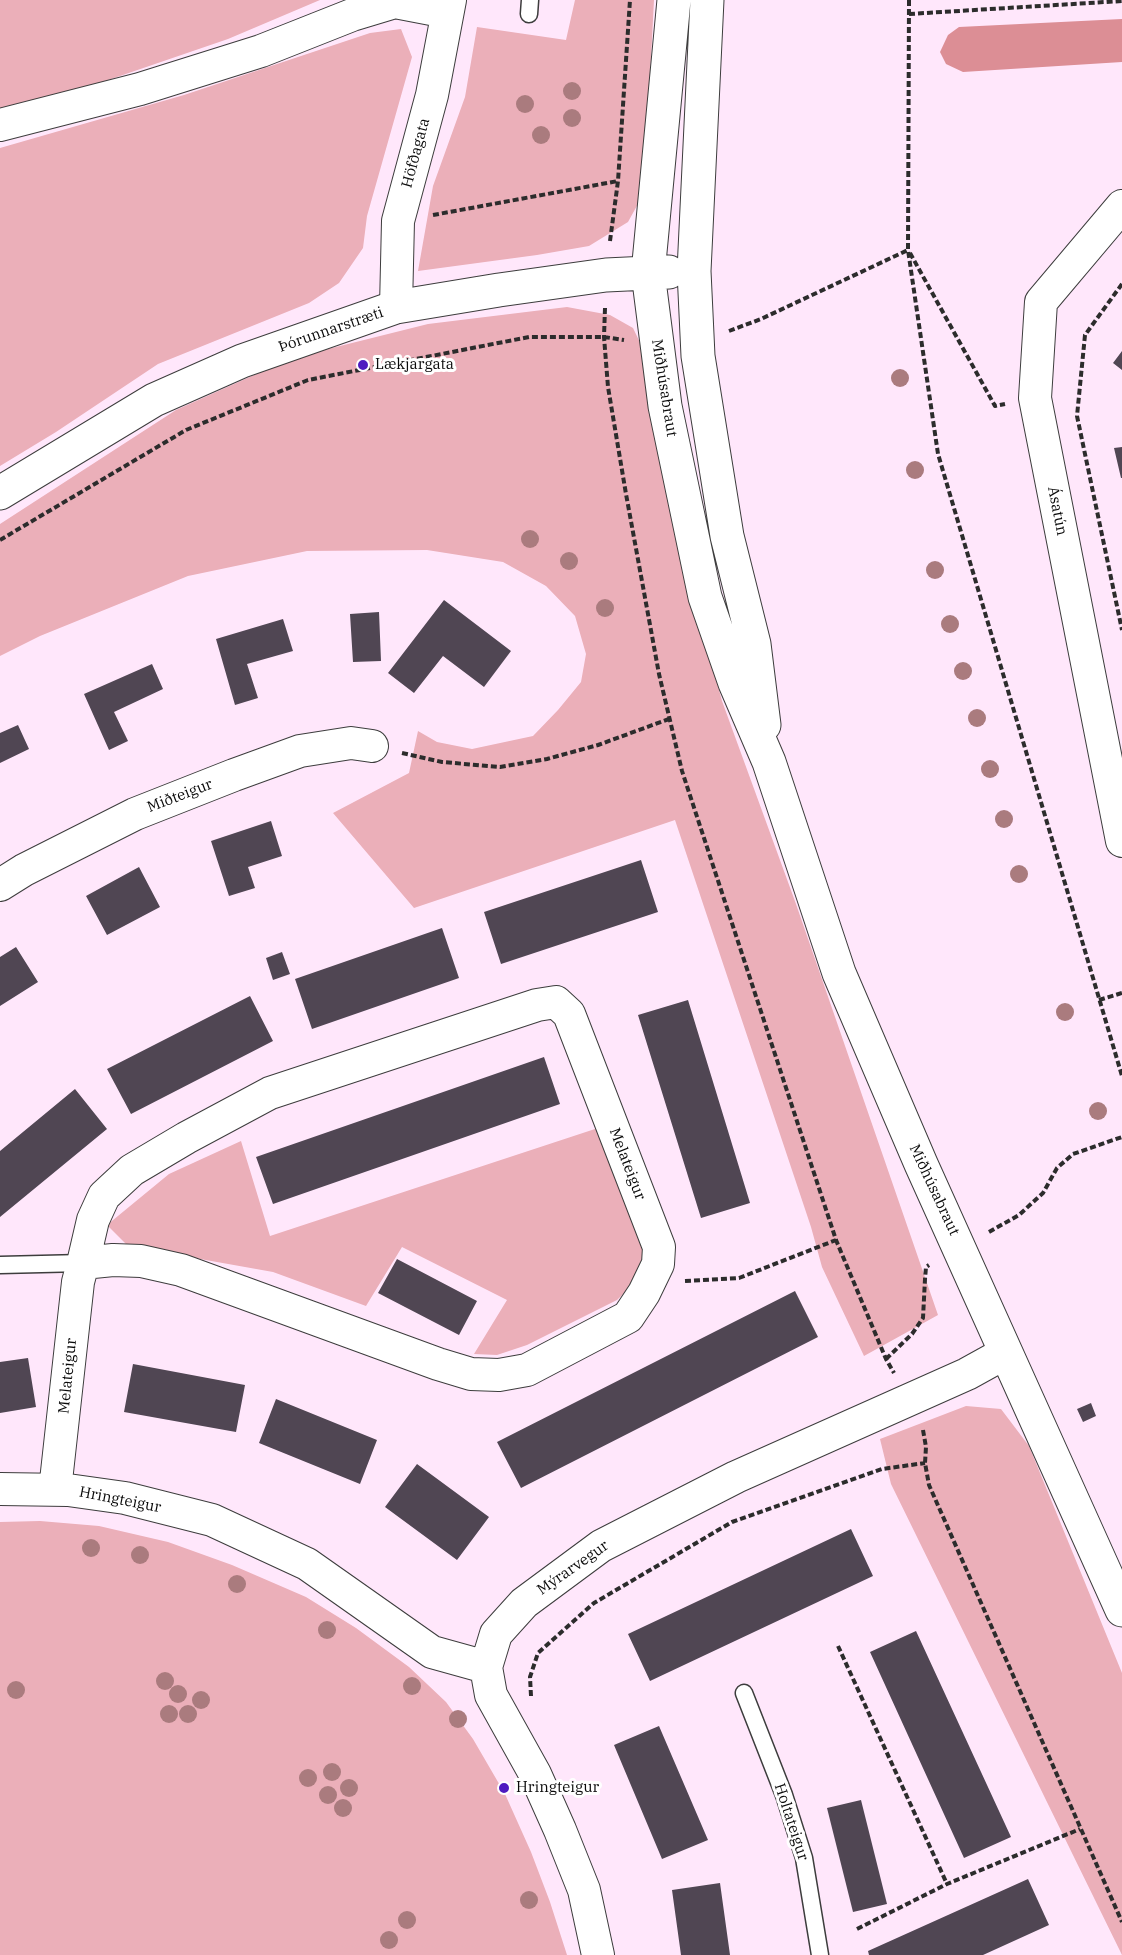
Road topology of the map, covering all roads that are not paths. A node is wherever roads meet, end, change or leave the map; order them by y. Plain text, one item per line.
1 (674, 0) edge
2 (707, 0) edge
3 (448, 6) edge
4 (0, 125) edge
5 (1122, 206) edge
6 (694, 271) junction
7 (648, 273) junction
8 (396, 307) junction
9 (0, 494) edge
10 (372, 746) road end
11 (769, 762) junction
12 (1122, 841) edge
13 (0, 885) edge
14 (83, 1263) junction
15 (0, 1265) edge
16 (1005, 1353) junction
17 (0, 1489) edge
18 (55, 1490) junction
19 (1122, 1610) edge
20 (486, 1666) junction
21 (744, 1693) dead end
22 (598, 1955) edge
23 (820, 1955) edge

1 - 7 street, Miðhúsabraut
2 - 6 street, Miðhúsabraut
3 - 4 street
3 - 8 street, Höfðagata
5 - 12 street, Ásatún
6 - 7 street, Þórunnarstræti
6 - 11 street, Miðhúsabraut
7 - 8 street, Þórunnarstræti
7 - 11 street, Miðhúsabraut
8 - 9 street, Þórunnarstræti
10 - 13 street, Miðteigur
11 - 16 street, Miðhúsabraut
14 - 14 street, Melateigur
14 - 15 lane, Melateigur
14 - 18 street, Melateigur
16 - 19 street, Miðhúsabraut
16 - 20 street, Mýrarvegur
17 - 18 street, Hringteigur
18 - 20 street, Hringteigur
20 - 22 street, Mýrarvegur
21 - 23 lane, Holtateigur

